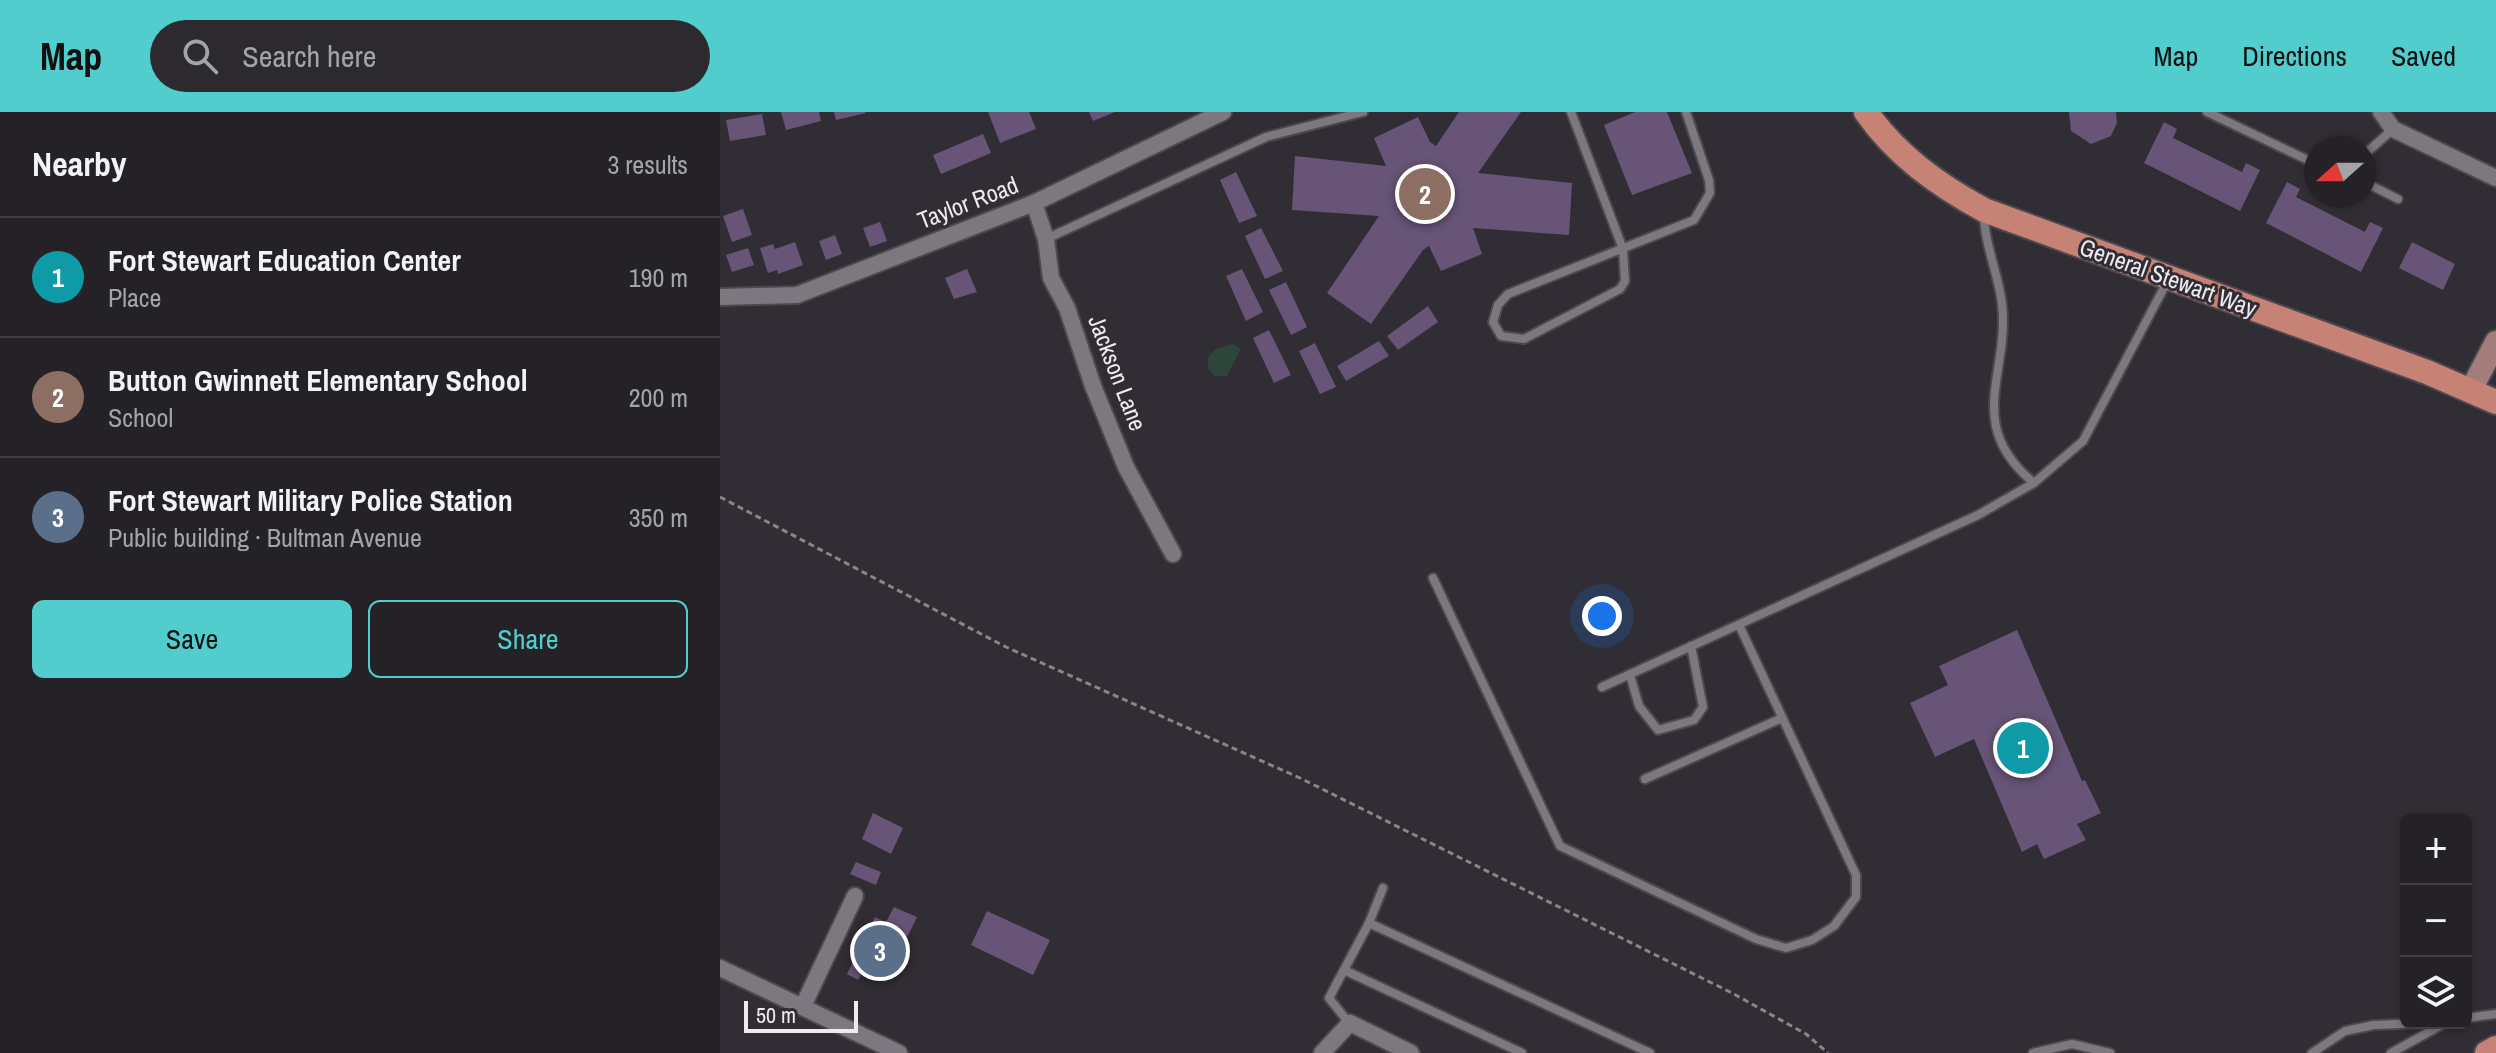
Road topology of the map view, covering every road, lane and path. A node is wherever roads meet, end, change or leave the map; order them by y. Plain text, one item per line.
1 (1223, 112) edge
2 (1363, 112) edge
3 (1571, 112) edge
4 (1686, 112) edge
5 (1866, 112) edge
6 (2207, 112) edge
7 (2381, 112) edge
8 (2393, 129) junction
9 (2376, 144) edge
10 (2304, 158) edge
11 (2496, 178) edge
12 (2376, 188) edge
13 (2398, 199) dead end
14 (1034, 203) junction
15 (1984, 210) junction
16 (1046, 239) junction
17 (1623, 249) junction
18 (2168, 279) junction
19 (720, 297) edge
20 (2496, 342) edge
21 (2471, 390) junction
22 (2496, 402) edge
23 (2034, 483) junction
24 (720, 497) edge
25 (1173, 554) dead end
26 (1433, 578) dead end
27 (1739, 625) junction
28 (1691, 646) junction
29 (1630, 675) junction
30 (1602, 687) dead end
31 (1782, 718) junction
32 (1645, 779) dead end
33 (1383, 888) dead end
34 (855, 896) dead end
35 (1369, 923) junction
36 (720, 968) edge
37 (1344, 970) junction
38 (803, 1006) junction
39 (2496, 1014) edge
40 (2472, 1017) edge
41 (1350, 1023) junction
42 (2400, 1024) edge
43 (2434, 1029) edge
44 (2496, 1048) edge
45 (899, 1053) edge
46 (1322, 1053) edge
47 (1411, 1053) edge
48 (1522, 1053) edge
49 (1650, 1053) edge
50 (1828, 1053) edge
51 (2033, 1053) edge
52 (2110, 1053) edge
53 (2312, 1053) edge
54 (2391, 1053) edge
55 (2487, 1053) edge

1 - 14 street, Taylor Road
2 - 16 lane
3 - 17 lane
4 - 17 lane
5 - 15 main road, General Stewart Way
6 - 10 lane
7 - 8 street
8 - 9 lane
8 - 11 street
12 - 13 lane
14 - 16 street, Jackson Lane
14 - 19 street, Taylor Road
15 - 18 main road, General Stewart Way
15 - 23 lane
16 - 25 street, Jackson Lane
17 - 17 lane
18 - 21 main road, General Stewart Way
18 - 23 lane
20 - 21 main road
21 - 22 main road, General Stewart Way
23 - 27 lane
24 - 50 path
26 - 31 lane
27 - 28 lane
27 - 31 lane
28 - 29 lane
28 - 29 lane
29 - 30 lane
31 - 32 lane
33 - 35 lane
34 - 38 street
35 - 37 lane
35 - 49 lane
36 - 38 street
37 - 41 lane
37 - 48 lane
38 - 45 street
39 - 40 lane
41 - 46 street
41 - 47 street
42 - 53 lane
43 - 54 lane
44 - 55 main road
51 - 52 lane

